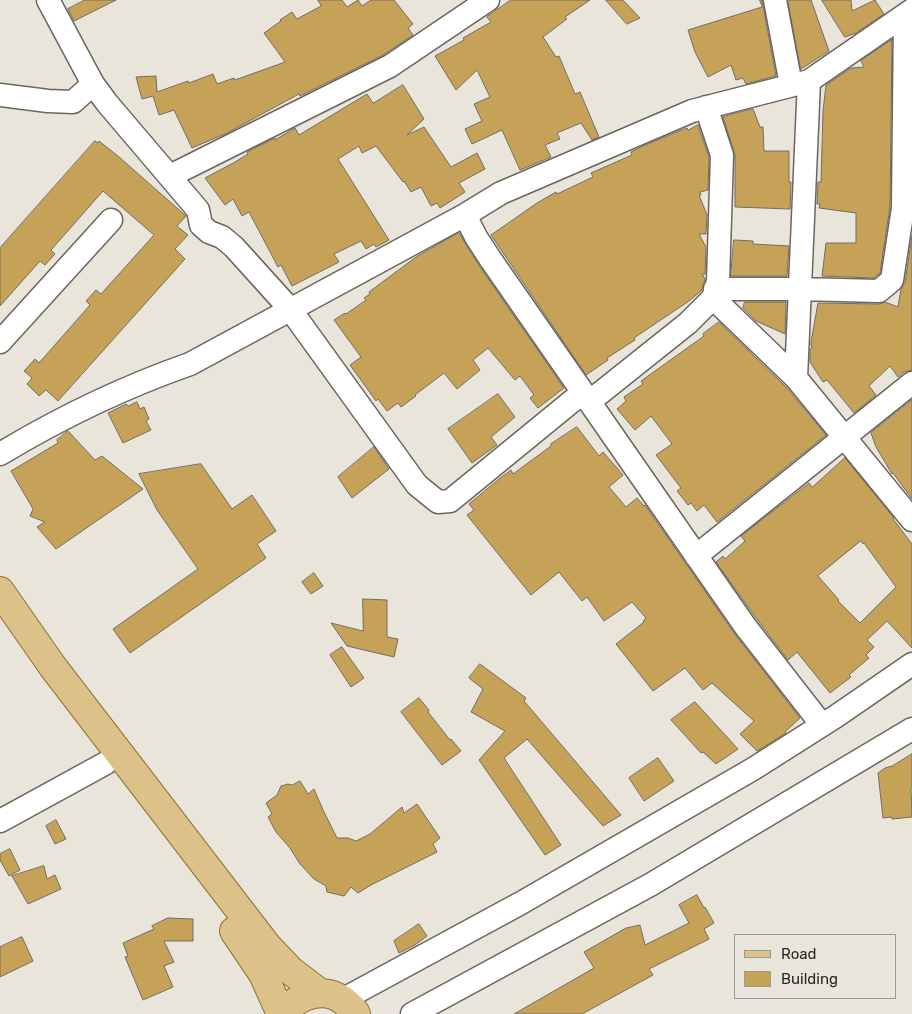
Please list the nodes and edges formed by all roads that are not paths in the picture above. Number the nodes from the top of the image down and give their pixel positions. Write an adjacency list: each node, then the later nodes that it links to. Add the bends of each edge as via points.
1 (48, 0): 6 (street)
2 (488, 0): 9 (street, via 390,66)
3 (775, 0): 5 (street)
4 (909, 12): 5 (street); 12 (street, via 903,208)
5 (800, 83): 8 (street); 13 (street)
6 (93, 84): 7 (street, via 73,102); 9 (street)
7 (0, 95)
8 (706, 107): 10 (street, via 501,193); 14 (street, via 722,155 718,281)
9 (170, 176): 15 (street, via 198,210 201,225 234,247)
10 (465, 215): 15 (street); 19 (street, via 486,252)
11 (111, 220): 16 (street)
12 (905, 240): 13 (street, via 892,280 879,291)
13 (800, 289): 14 (street); 17 (street)
14 (714, 293): 17 (street); 19 (street, via 688,323)
15 (290, 309): 19 (street, via 418,485 438,502 450,501); 21 (street, via 190,364 148,378)
16 (0, 342)
17 (796, 378): 20 (street)
18 (912, 383): 20 (street)
19 (586, 397): 23 (street)
20 (845, 437): 22 (street); 23 (street)
21 (0, 454)
22 (912, 520)
23 (696, 556): 27 (street, via 745,626)
24 (0, 591): 31 (main road, via 54,667 268,947 291,971)
25 (0, 623): 29 (main road)
26 (912, 664): 27 (street)
27 (822, 725): 31 (street, via 753,769 521,903)
28 (912, 729): 33 (street, via 650,885)
29 (106, 762): 30 (street); 32 (main road, via 243,943 263,974)
30 (0, 821)
31 (339, 1002): 32 (main road, via 308,995 298,999)
32 (282, 1014)
33 (412, 1014)

